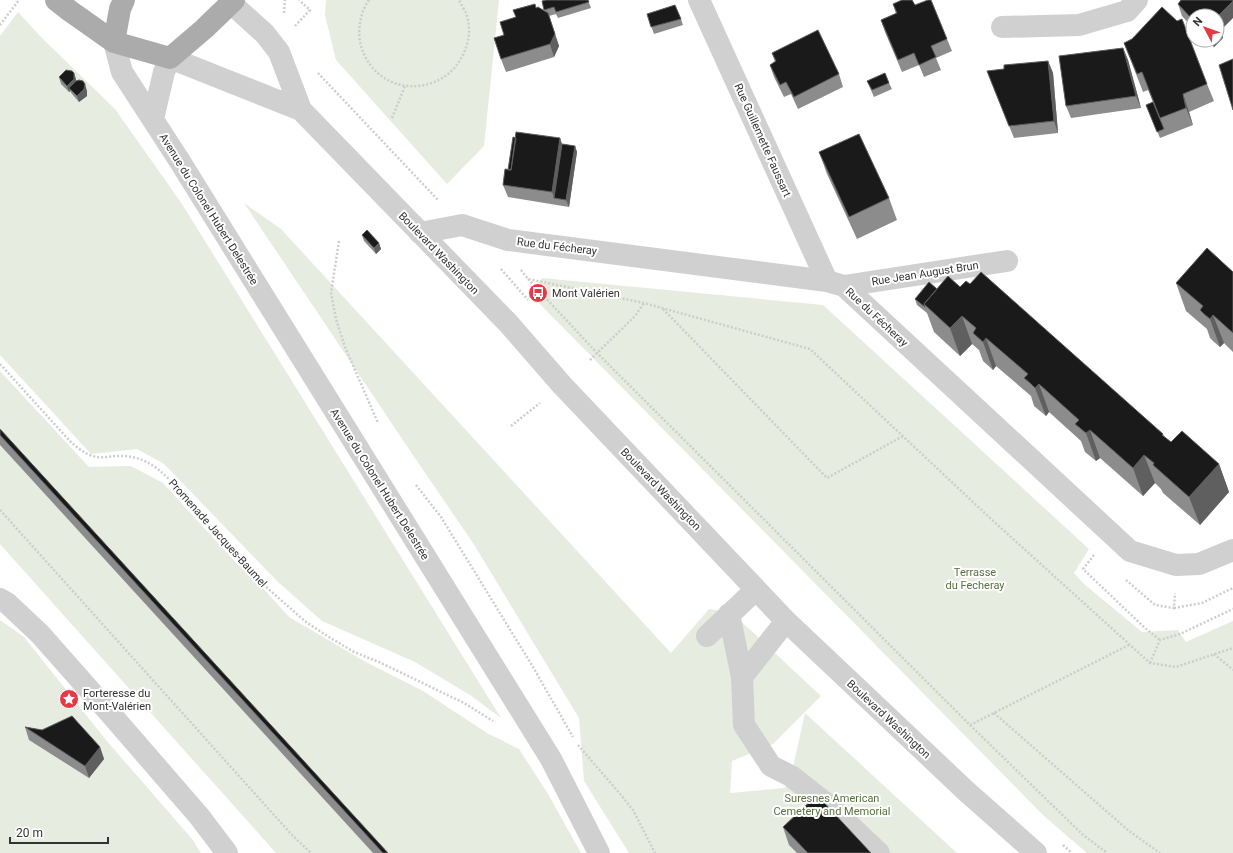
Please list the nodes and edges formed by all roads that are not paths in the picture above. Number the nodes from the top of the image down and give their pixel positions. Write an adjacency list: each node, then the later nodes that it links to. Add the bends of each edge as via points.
1 (56, 0): 7 (main road)
2 (124, 0): 7 (main road)
3 (699, 0): 13 (street, Rue Guillemette Faussart)
4 (1137, 0): 6 (street, via 1127,11 1079,25)
5 (231, 1): 8 (main road, via 204,29); 9 (street, Boulevard Washington, via 265,34 279,52)
6 (1002, 27)
7 (114, 42): 8 (main road); 10 (street, Avenue du Colonel Hubert Delestrée, via 122,72)
8 (170, 58): 9 (street, Boulevard Washington); 10 (street, via 164,72)
9 (300, 110): 11 (street, Boulevard Washington)
10 (153, 119): 22 (street, Avenue du Colonel Hubert Delestrée, via 547,753)
11 (420, 233): 13 (street, Rue du Fécheray, via 462,225 508,240); 15 (street, Boulevard Washington, via 508,323 562,385)
12 (1007, 261): 13 (street, Rue Jean August Brun)
13 (835, 283): 14 (street, Rue du Fécheray, via 1130,551 1176,565 1199,564)
14 (1233, 550)
15 (755, 588): 17 (street); 18 (street, Boulevard Washington)
16 (0, 599): 21 (street, via 40,634 116,719 199,816)
17 (729, 614): 19 (street); 20 (street)
18 (786, 621): 20 (street); 24 (street, Boulevard Washington, via 966,791)
19 (707, 636)
20 (742, 677): 23 (street, via 744,725 771,766 791,776 828,805)
21 (227, 853)
22 (599, 853)
23 (879, 853)
24 (1036, 853)

